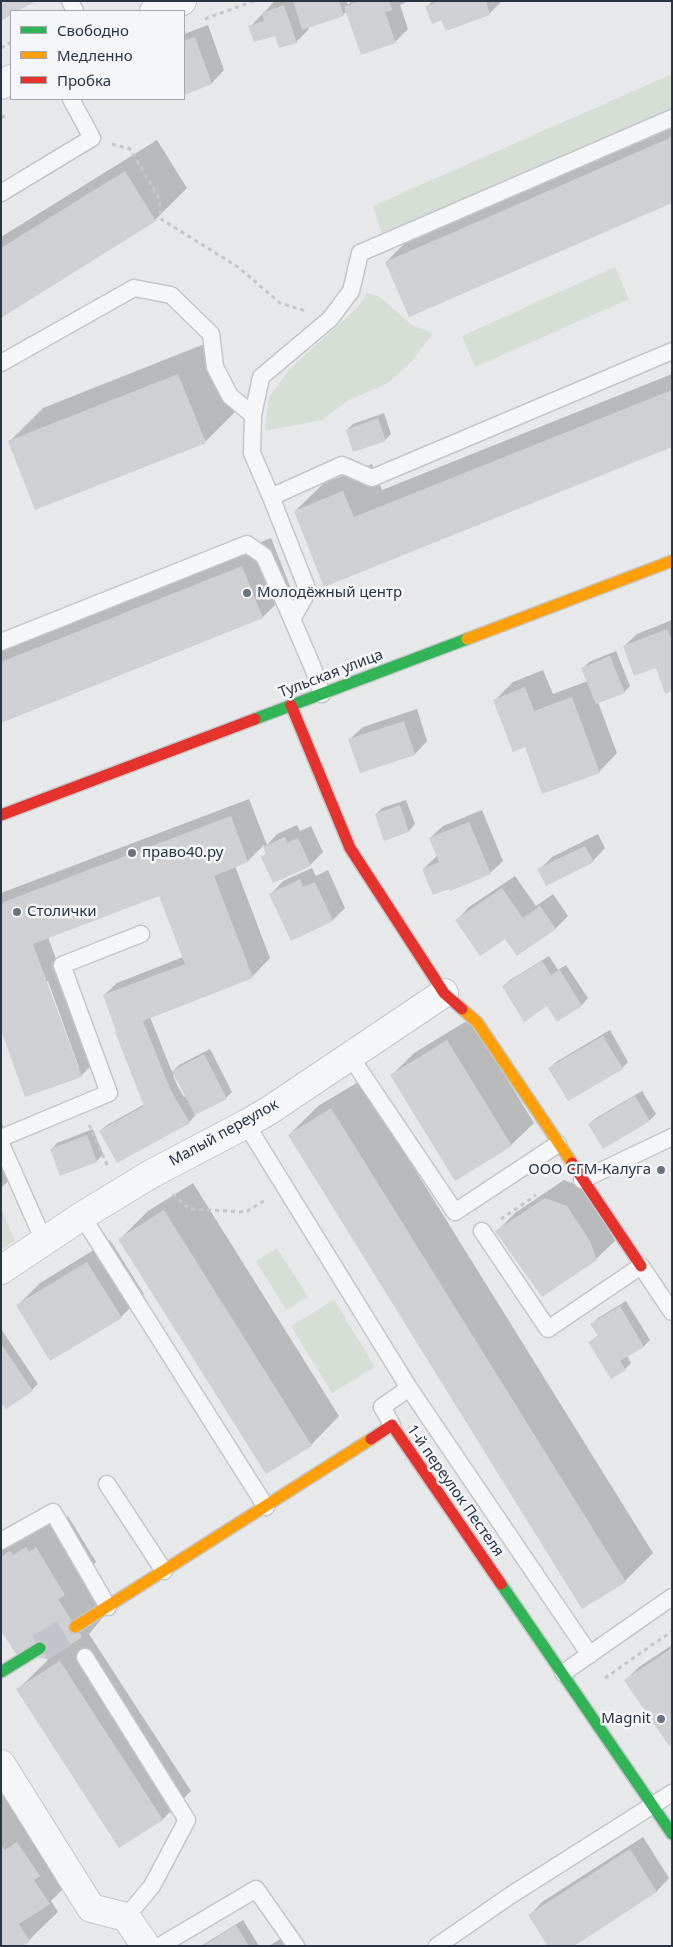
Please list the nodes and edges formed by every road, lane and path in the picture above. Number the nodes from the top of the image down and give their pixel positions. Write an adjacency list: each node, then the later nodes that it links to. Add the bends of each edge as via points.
1 (182, 1): 3 (street)
2 (254, 1): 4 (path)
3 (157, 10)
4 (201, 20)
5 (72, 100): 7 (lane)
6 (672, 118): 9 (lane, via 360,253 351,292)
7 (92, 138): 8 (lane); 9 (path, via 130,149 159,198 161,219 238,267 280,303)
8 (1, 193)
9 (330, 319): 12 (lane, via 261,378)
10 (672, 351): 13 (lane, via 372,478 342,464)
11 (1, 363): 12 (lane, via 134,288 171,295 211,334 215,367 230,396)
12 (253, 415): 13 (lane, via 252,453)
13 (271, 497): 15 (lane, via 308,591)
14 (672, 561): 17 (street, Тульская улица)
15 (292, 618): 16 (lane, via 264,556 247,544); 17 (lane)
16 (1, 642)
17 (322, 694): 18 (street, Тульская улица)
18 (290, 705): 19 (street, Тульская улица); 21 (street, via 350,848)
19 (1, 815)
20 (140, 934): 23 (lane, via 62,965 109,1093)
21 (444, 993): 22 (street, Малый переулок); 28 (street, via 477,1022)
22 (350, 1056): 24 (street, Малый переулок); 28 (lane, via 455,1212)
23 (81, 1104): 26 (lane); 32 (path, via 103,1158)
24 (246, 1124): 29 (lane); 30 (street, Малый переулок)
25 (672, 1137): 31 (lane)
26 (1, 1138)
27 (1, 1144): 36 (lane)
28 (558, 1144): 31 (street)
29 (272, 1166): 30 (path, via 268,1198 246,1212 189,1209); 40 (lane)
30 (151, 1174): 32 (street, Малый переулок)
31 (582, 1180): 37 (street)
32 (122, 1191): 34 (street, Малый переулок)
33 (536, 1195): 35 (path)
34 (82, 1216): 36 (street, Малый переулок); 43 (lane)
35 (482, 1231): 37 (lane, via 548,1329)
36 (44, 1241): 38 (street, Малый переулок)
37 (641, 1266): 39 (lane)
38 (1, 1270)
39 (672, 1312)
40 (409, 1388): 41 (lane, via 382,1407); 51 (lane)
41 (392, 1425): 43 (street, 1-й переулок Пестеля); 54 (street, 1-й переулок Пестеля)
42 (107, 1484): 45 (lane)
43 (266, 1507): 45 (street, 1-й переулок Пестеля)
44 (1, 1540): 47 (lane, via 53,1512)
45 (164, 1571): 47 (street, 1-й переулок Пестеля)
46 (672, 1597): 51 (lane)
47 (108, 1607): 48 (street, 1-й переулок Пестеля)
48 (75, 1627)
49 (672, 1631): 55 (path)
50 (40, 1648): 53 (street)
51 (590, 1654): 54 (lane)
52 (85, 1657): 60 (lane, via 187,1820 152,1886)
53 (1, 1672)
54 (563, 1673): 58 (street, 1-й переулок Пестеля)
55 (605, 1678)
56 (1, 1764): 60 (street, via 91,1908)
57 (672, 1793): 58 (lane)
58 (653, 1806): 59 (street, 1-й переулок Пестеля); 64 (lane, via 511,1895)
59 (672, 1834)
60 (126, 1917): 61 (street)
61 (146, 1946)
62 (160, 1946): 63 (lane, via 256,1889)
63 (296, 1946)
64 (437, 1946)

